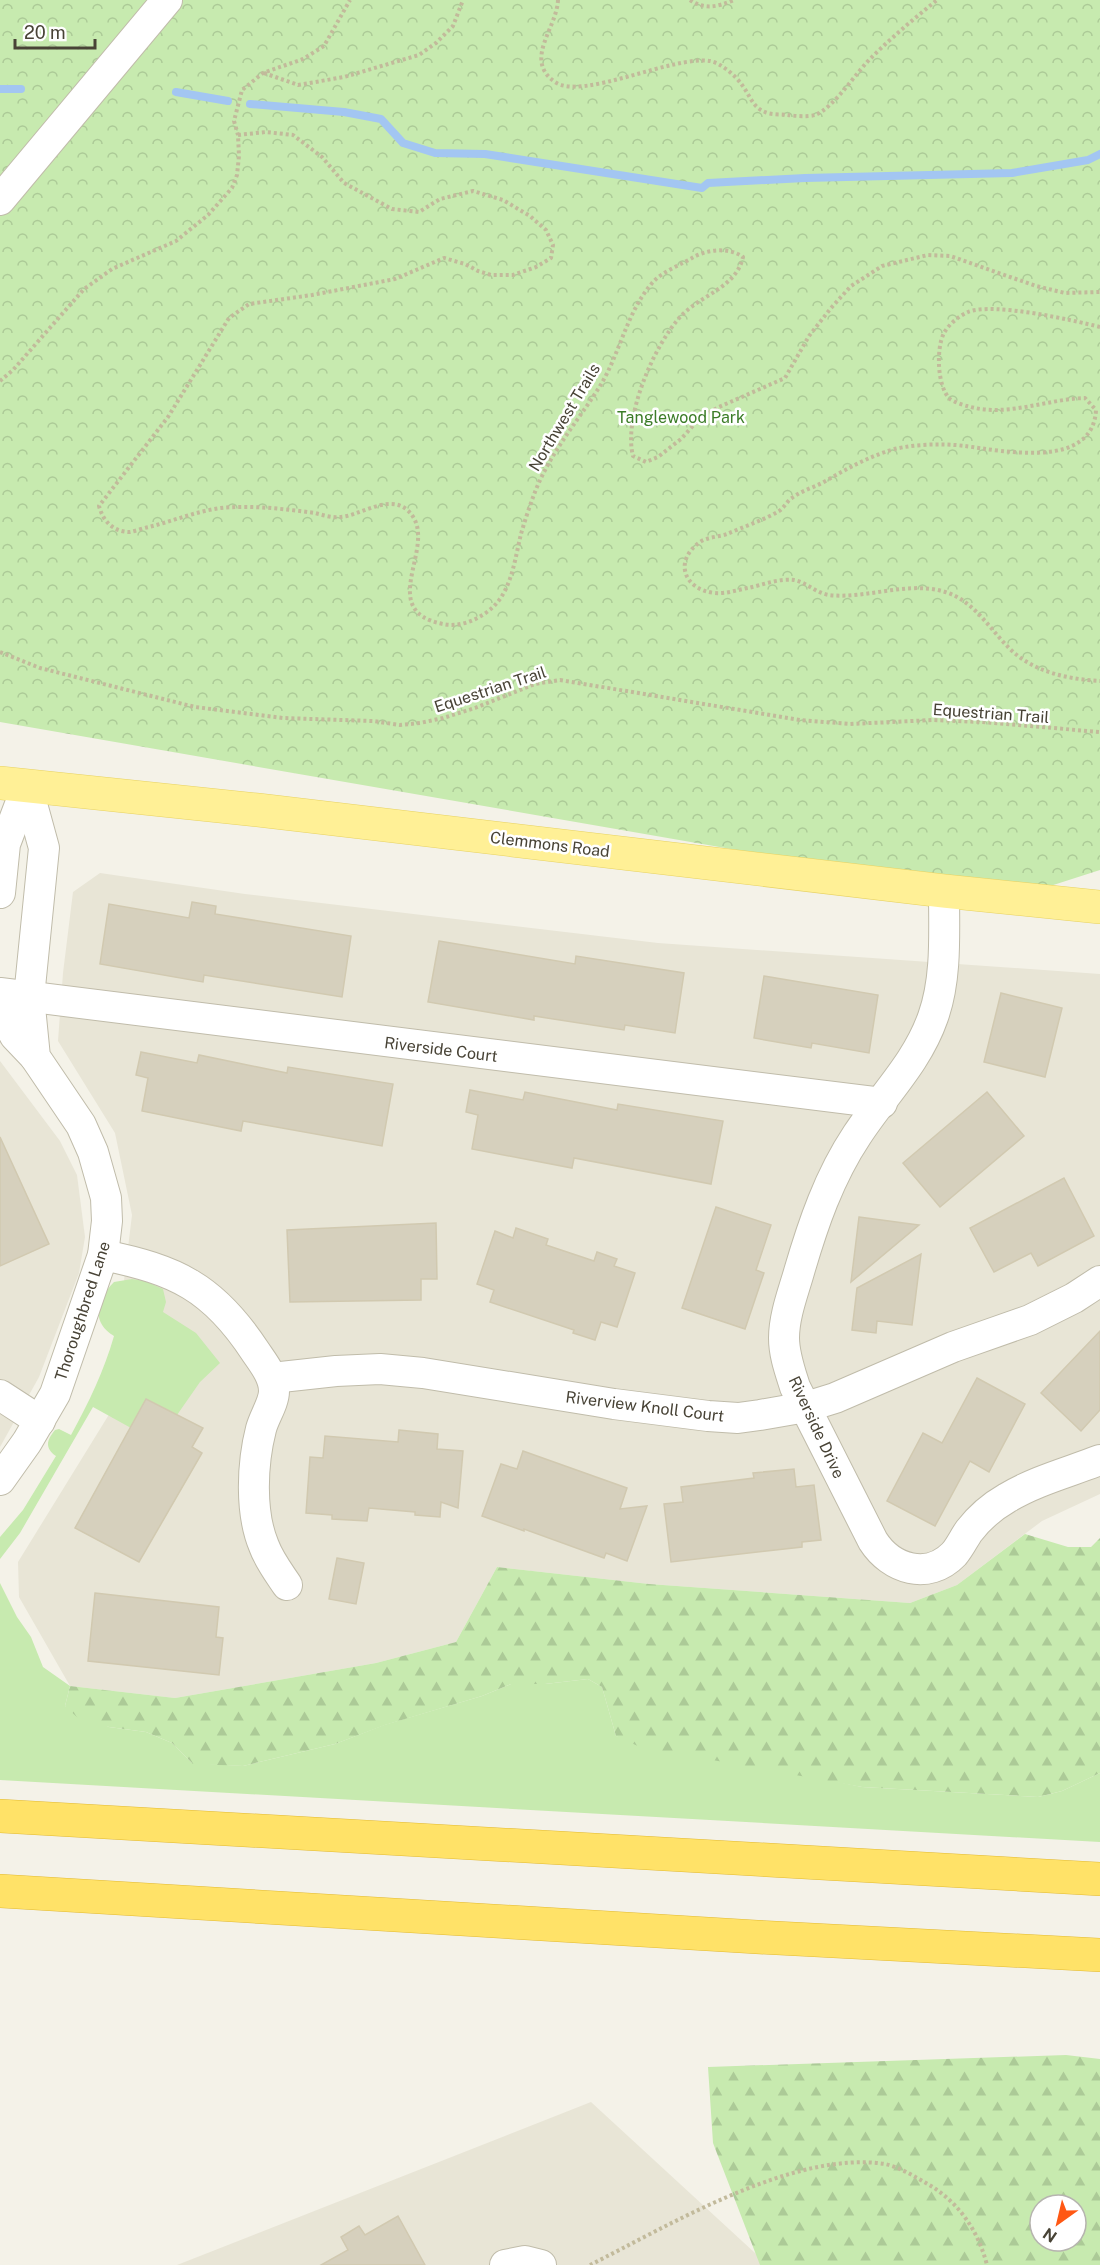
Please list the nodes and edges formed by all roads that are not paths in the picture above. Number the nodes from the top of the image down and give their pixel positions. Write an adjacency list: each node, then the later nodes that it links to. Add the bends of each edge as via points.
1 (167, 0): 2 (street)
2 (0, 200)
3 (14, 784): 4 (main road, Clemmons Road); 5 (street); 7 (street, Thoroughbred Lane, via 44,848)
4 (944, 891): 6 (main road, Clemmons Road); 10 (street, Riverside Drive, via 941,975 934,1017 919,1049)
5 (0, 893)
6 (1100, 907)
7 (14, 995): 9 (street, Thoroughbred Lane); 10 (street, Riverside Court)
8 (0, 1008): 9 (street, via 15,1036)
9 (35, 1057): 11 (street, Thoroughbred Lane, via 81,1125 93,1152 106,1198)
10 (882, 1104): 15 (street, Riverside Drive, via 858,1133 826,1190 793,1291 784,1338 788,1366)
11 (104, 1255): 13 (street, via 164,1270 207,1294 233,1320); 16 (street, Thoroughbred Lane, via 58,1388)
12 (1100, 1281): 15 (street, Riverview Knoll Court, via 1030,1320)
13 (272, 1378): 15 (street, Riverview Knoll Court, via 380,1369 708,1416 738,1418); 19 (street, via 273,1396 259,1441 255,1510 264,1547)
14 (0, 1395): 16 (street)
15 (806, 1407): 17 (street, Riverside Drive, via 880,1552 914,1570 940,1564 954,1554 981,1517 1007,1498)
16 (40, 1421): 18 (street, Thoroughbred Lane)
17 (1100, 1460)
18 (0, 1480)
19 (287, 1586)
20 (0, 1816): 21 (highway)
21 (1100, 1879)
22 (0, 1892): 23 (highway)
23 (1100, 1955)
24 (505, 2265): 25 (street, via 525,2261)
25 (541, 2265)

